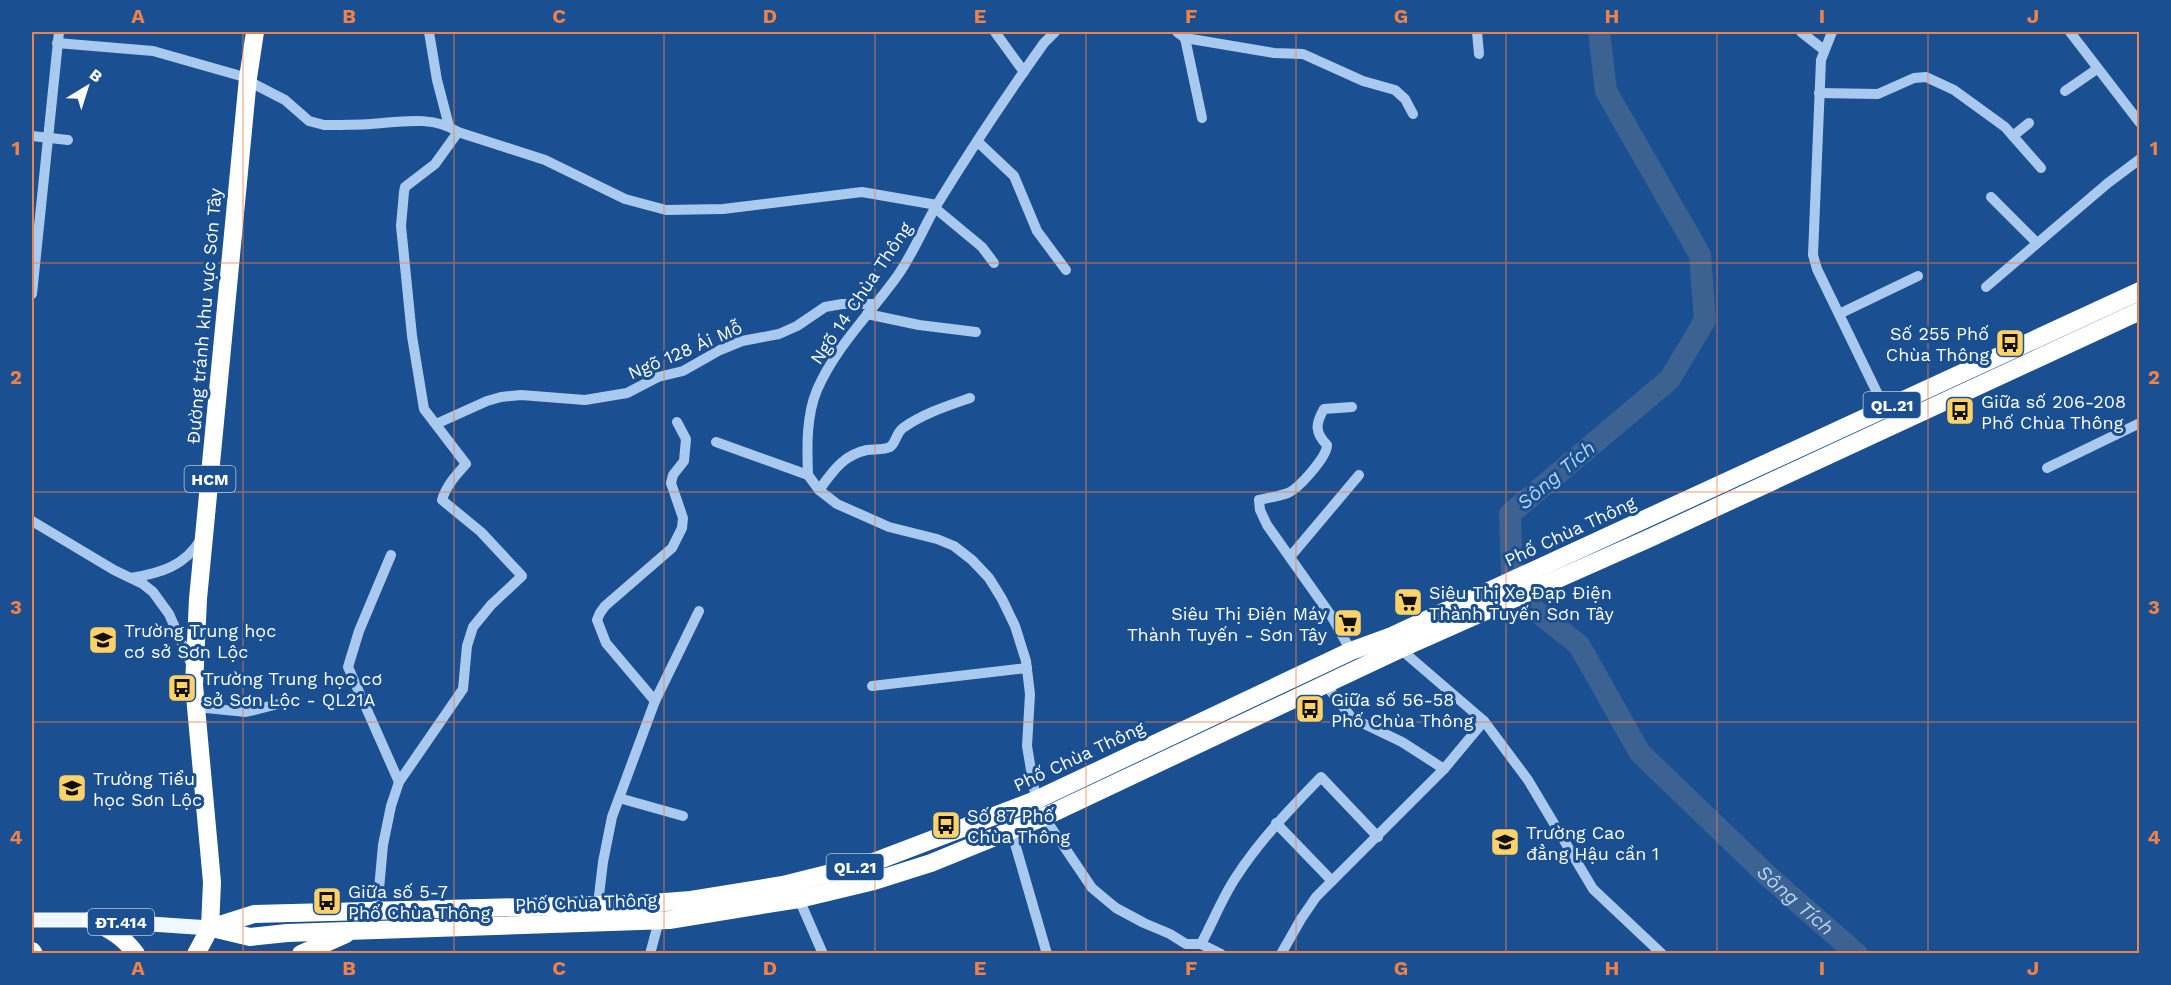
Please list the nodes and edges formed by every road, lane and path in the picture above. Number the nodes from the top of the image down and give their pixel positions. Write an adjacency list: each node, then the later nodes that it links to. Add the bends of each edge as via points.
1 (255, 32): 15 (highway, Đường tránh khu vực Sơn Tây / HCM)
2 (429, 32): 22 (street, via 438,80)
3 (995, 32): 14 (street)
4 (1055, 32): 14 (street, Ngõ 14 Chùa Thông)
5 (1477, 32): 12 (street)
6 (1801, 32): 11 (street)
7 (1832, 32): 11 (street)
8 (2070, 32): 13 (street)
9 (1181, 35): 18 (street, via 1274,53 1303,54 1363,81 1395,90); 19 (street)
10 (58, 37): 15 (street, via 153,51); 25 (street)
11 (1824, 50): 17 (street)
12 (1479, 54)
13 (2097, 69): 16 (street); 21 (street)
14 (1024, 72): 27 (street, Ngõ 14 Chùa Thông)
15 (248, 78): 22 (street, via 285,100 314,124 397,121 435,123); 56 (highway, Đường tránh khu vực Sơn Tây / HCM)
16 (2065, 91)
17 (1819, 93): 24 (street, via 1878,94 1914,78 1926,77 1954,90); 42 (street, via 1813,255)
18 (1413, 114)
19 (1202, 118)
20 (2029, 123): 24 (street)
21 (2139, 123)
22 (454, 129): 31 (street, via 545,160 625,199 666,210 723,209 862,192); 49 (street, via 435,164 405,187 401,226 424,409)
23 (32, 136): 25 (street)
24 (2013, 136): 29 (street)
25 (48, 138): 26 (street); 38 (street)
26 (68, 140)
27 (978, 142): 31 (street, Ngõ 14 Chùa Thông); 34 (street, via 1014,176 1037,231)
28 (2139, 159): 32 (street)
29 (2041, 168)
30 (1991, 197): 32 (street)
31 (936, 207): 33 (street, via 982,247); 39 (street, Ngõ 14 Chùa Thông, via 920,241)
32 (2037, 243): 36 (street)
33 (994, 263)
34 (1066, 270)
35 (1918, 276): 42 (street)
36 (1986, 287)
37 (2139, 291): 46 (highway, Phố Chùa Thông / QL.21)
38 (32, 294)
39 (874, 304): 41 (street, Ngõ 14 Chùa Thông); 49 (street, Ngõ 128 Ái Mỗ, via 825,307 779,334 720,350 683,371 658,377 627,393 585,400 501,397)
40 (2139, 311): 61 (highway, Phố Chùa Thông / QL.21, via 1650,538)
41 (867, 314): 43 (street); 52 (street, Ngõ 14 Chùa Thông, via 844,342 816,392 810,416)
42 (1839, 315): 46 (street)
43 (976, 332)
44 (970, 398): 54 (street, via 904,428 889,447 844,459)
45 (1352, 407): 58 (street, via 1324,410 1317,422 1318,436 1327,445 1327,451 1299,486 1259,500 1267,525)
46 (1885, 409): 61 (highway, Phố Chùa Thông / QL.21, via 1644,520)
47 (677, 422): 68 (street, via 686,439 684,461 671,483 683,518 682,528 672,548 605,606 597,620 606,643)
48 (2139, 423): 51 (street)
49 (436, 424): 73 (street, via 466,464 442,500 481,532 522,576 473,627 463,689)
50 (716, 442): 52 (street)
51 (2047, 468)
52 (808, 475): 54 (street)
53 (1359, 475): 58 (street)
54 (819, 490): 64 (street, via 858,514 889,527 937,539 972,560 1002,599 1015,626)
55 (32, 522): 59 (street)
56 (204, 535): 59 (street, via 191,554 175,566); 65 (highway, Đường tránh khu vực Sơn Tây / HCM)
57 (391, 555): 73 (street, via 348,667)
58 (1290, 557): 63 (street)
59 (131, 578): 65 (street, via 162,602)
60 (699, 611): 68 (street)
61 (1455, 616): 62 (highway, Phố Chùa Thông / QL.21)
62 (1396, 643): 63 (highway, Phố Chùa Thông / QL.21); 66 (highway, Phố Chùa Thông / QL.21); 71 (street)
63 (1351, 651): 75 (highway, Phố Chùa Thông / QL.21)
64 (1027, 668): 67 (street); 75 (street, via 1027,746)
65 (195, 671): 70 (highway, Đường tránh khu vực Sơn Tây / HCM)
66 (1325, 684): 72 (street, via 1352,718 1402,742); 77 (highway, Phố Chùa Thông / QL.21)
67 (872, 686)
68 (655, 701): 74 (street)
69 (278, 704): 70 (street, via 246,712)
70 (196, 707): 90 (highway, Đường tránh khu vực Sơn Tây / HCM, via 212,882)
71 (1484, 721): 72 (street); 102 (street, via 1528,780 1593,890)
72 (1444, 769): 80 (street)
73 (399, 782): 86 (street, via 383,845)
74 (619, 798): 76 (street); 85 (street, via 603,862)
75 (1036, 800): 77 (street); 81 (highway, Phố Chùa Thông / QL.21)
76 (683, 816)
77 (1044, 817): 79 (highway, Phố Chùa Thông / QL.21); 93 (street, via 1092,888 1116,908 1186,944)
78 (1276, 823): 80 (street, via 1321,777); 82 (street); 93 (street, via 1234,880)
79 (1011, 830): 81 (highway, Phố Chùa Thông / QL.21, via 931,863); 99 (street)
80 (1378, 837): 82 (street)
81 (872, 872): 83 (highway, Phố Chùa Thông / QL.21); 84 (highway, Phố Chùa Thông / QL.21)
82 (1332, 881): 101 (street, via 1301,919)
83 (799, 899): 89 (highway, Phố Chùa Thông / QL.21); 98 (street)
84 (665, 902): 85 (highway, Phố Chùa Thông / QL.21); 89 (street)
85 (598, 904): 86 (highway, Phố Chùa Thông / QL.21)
86 (385, 911): 90 (highway, Phố Chùa Thông / QL.21, via 254,914); 91 (highway)
87 (32, 920): 88 (main road, ĐT.414)
88 (91, 920): 90 (main road, ĐT.414); 94 (highway, via 128,942)
89 (658, 921): 91 (highway, Phố Chùa Thông / QL.21); 97 (street)
90 (210, 928): 92 (highway, Phố Chùa Thông / QL.21, via 250,937); 95 (highway)
91 (394, 929): 92 (highway, Phố Chùa Thông / QL.21)
92 (359, 930): 96 (highway)
93 (1201, 944): 100 (street)
94 (136, 954)
95 (196, 954)
96 (301, 954)
97 (650, 954)
98 (823, 954)
99 (1047, 954)
100 (1221, 954)
101 (1281, 954)
102 (1662, 954)

